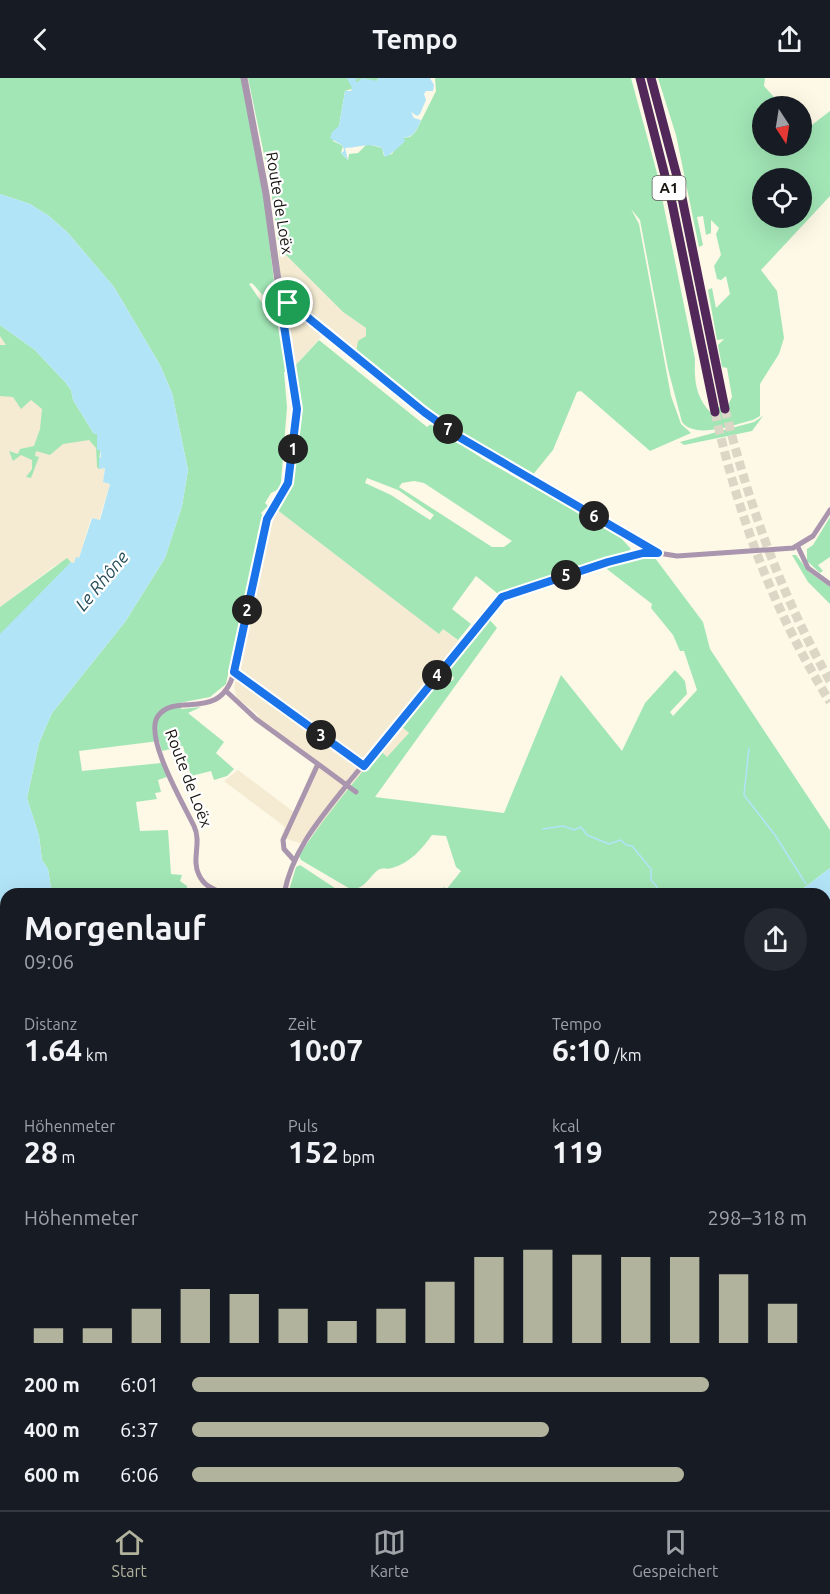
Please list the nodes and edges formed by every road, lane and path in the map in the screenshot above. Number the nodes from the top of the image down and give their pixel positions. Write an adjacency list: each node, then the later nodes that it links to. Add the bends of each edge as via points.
1 (244, 78): 4 (street, Route de Loëx, via 266,194)
2 (640, 78): 3 (highway, A1, via 720,410 680,188)
3 (651, 78)
4 (279, 294): 6 (street, via 459,437); 11 (street, Route de Loëx, via 297,409 296,427 288,483 266,525)
5 (830, 510): 7 (street, via 813,536)
6 (634, 539): 8 (street); 9 (street, via 636,551)
7 (798, 547): 8 (street, via 677,556); 10 (street, via 808,568)
8 (658, 553): 9 (street)
9 (630, 556): 14 (street, via 502,597)
10 (830, 584)
11 (234, 672): 12 (street, Route de Loëx); 14 (street)
12 (227, 692): 13 (street, via 256,719); 17 (street, Route de Loëx, via 203,703 164,711 158,715 154,729 171,780 197,834 199,875)
13 (318, 764): 15 (street); 16 (street, via 283,840 284,849)
14 (364, 766): 16 (street, via 314,827)
15 (356, 792)
16 (294, 859): 18 (street)
17 (213, 888)
18 (286, 888)

